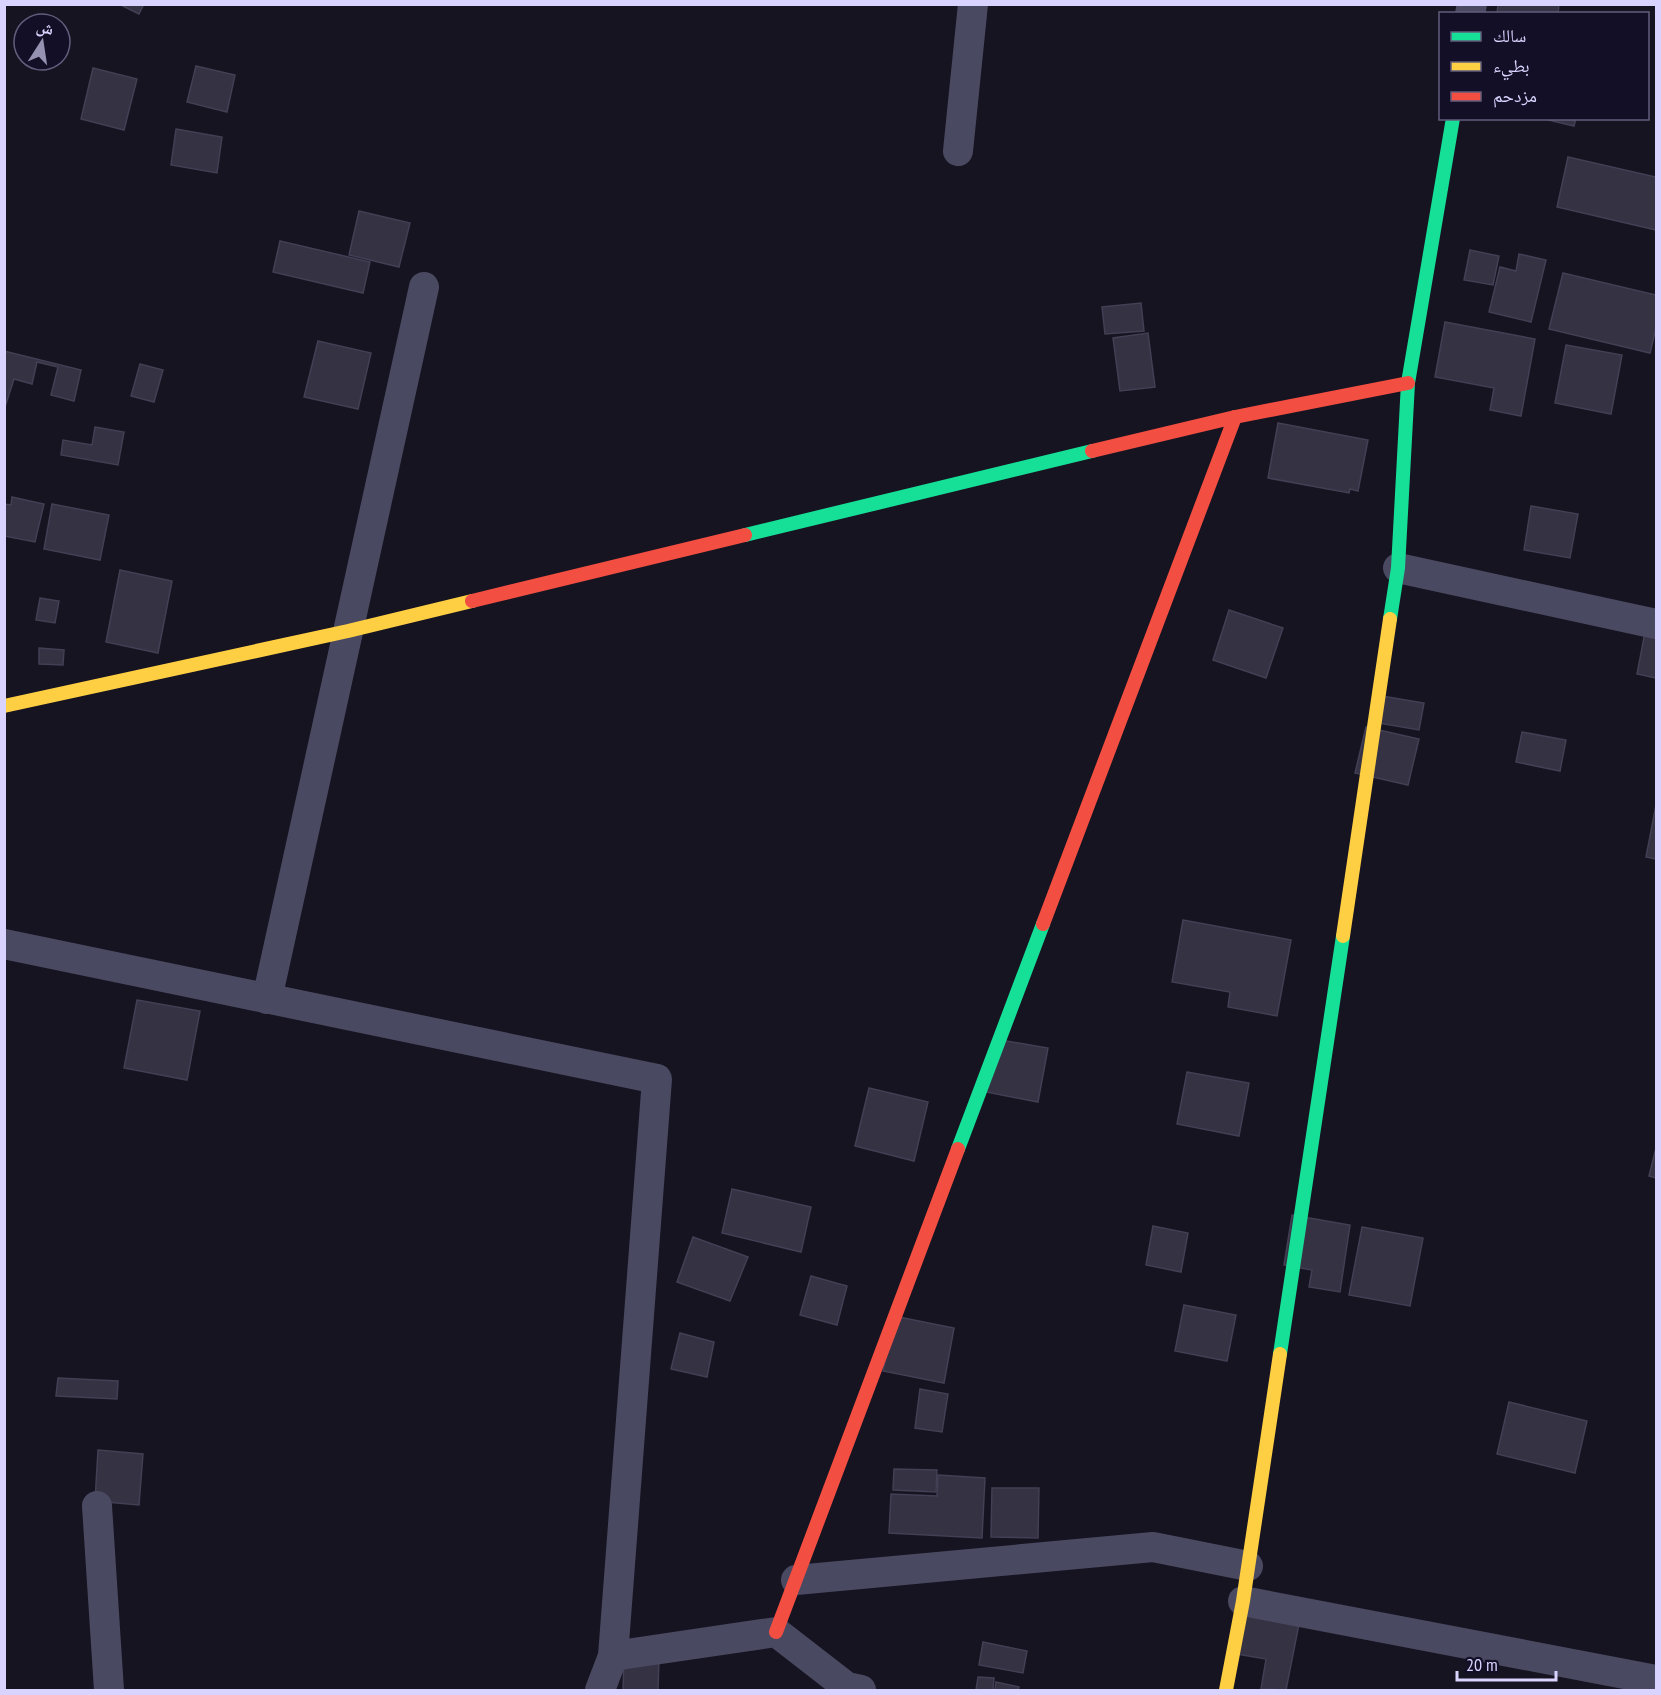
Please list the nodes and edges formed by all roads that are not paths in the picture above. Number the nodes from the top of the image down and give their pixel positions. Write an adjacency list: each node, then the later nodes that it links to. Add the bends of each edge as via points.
1 (973, 4): 3 (street)
2 (1453, 120): 5 (street)
3 (958, 152)
4 (424, 287): 9 (street)
5 (1408, 384): 6 (street); 7 (street)
6 (1235, 417): 9 (street); 15 (street)
7 (1398, 568): 8 (street); 14 (street)
8 (1656, 624)
9 (348, 631): 10 (street); 12 (street)
10 (4, 706)
11 (4, 944): 12 (street)
12 (267, 999): 18 (street, via 657,1079)
13 (97, 1506): 20 (street)
14 (1248, 1566): 15 (street, via 1153,1547); 16 (street)
15 (796, 1580): 17 (street)
16 (1243, 1601): 19 (street); 23 (street)
17 (776, 1632): 18 (street); 22 (street, via 847,1687)
18 (613, 1656): 21 (street)
19 (1656, 1680): 24 (street)
20 (109, 1690)
21 (600, 1690)
22 (861, 1690)
23 (1226, 1690)
24 (1655, 1690)

